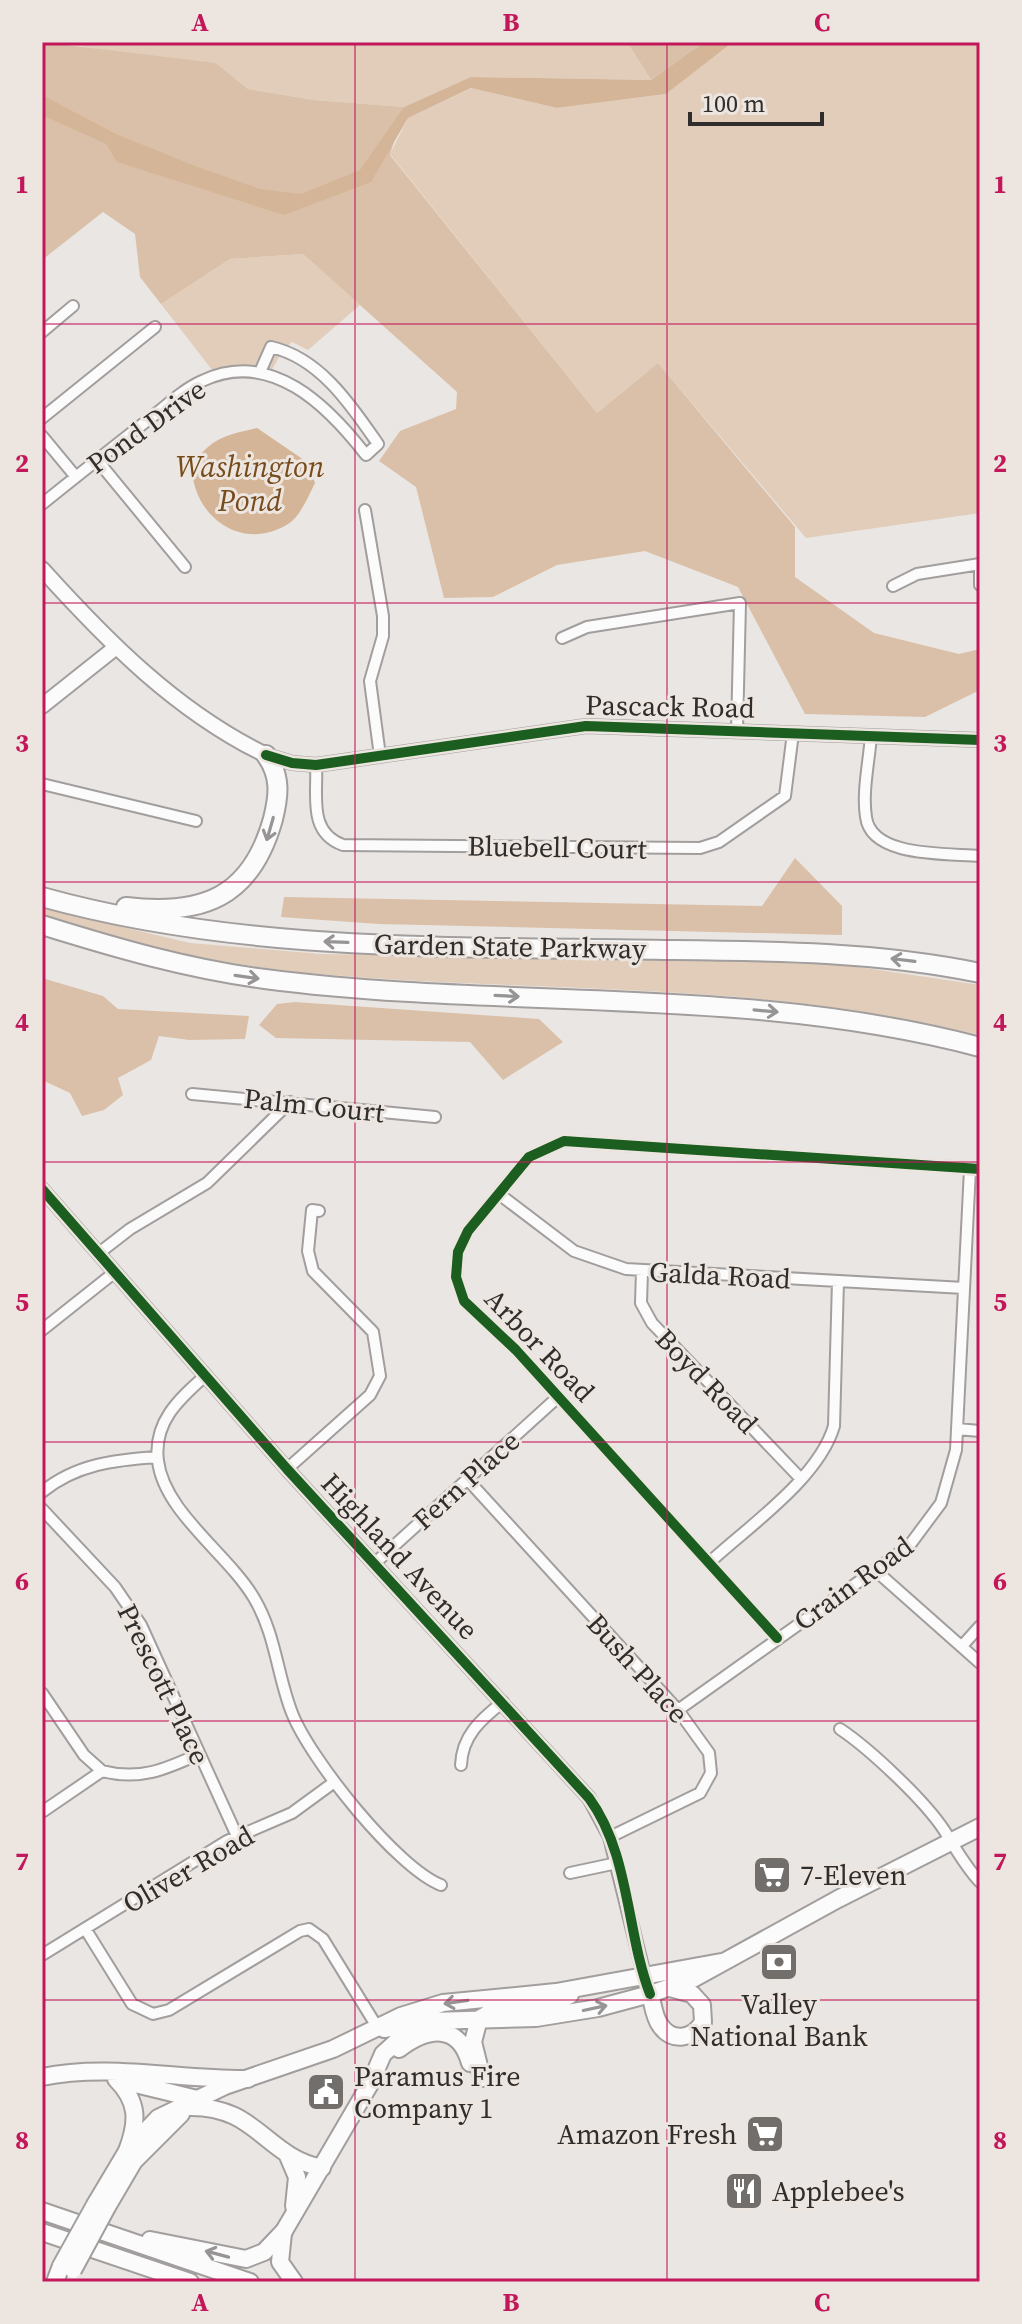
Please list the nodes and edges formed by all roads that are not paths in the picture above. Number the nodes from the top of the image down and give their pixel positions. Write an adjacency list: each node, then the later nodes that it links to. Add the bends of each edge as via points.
1 (73, 306): 3 (street)
2 (155, 327): 5 (street)
3 (42, 332)
4 (260, 372): 4 (street, Pond Drive, via 271,347 283,350 325,376 378,444 366,455 320,403); 7 (street, Pond Drive, via 229,372 203,380)
5 (42, 418)
6 (42, 436): 8 (street)
7 (97, 460): 8 (street, Pond Drive); 12 (street)
8 (76, 477): 9 (street, Pond Drive)
9 (42, 504)
10 (365, 510): 24 (street, via 383,616 370,681)
11 (980, 566): 14 (street); 15 (street, via 917,574)
12 (185, 567)
13 (42, 569): 17 (main road, Pascack Road)
14 (980, 585)
15 (893, 586)
16 (562, 638): 19 (street, via 587,627 740,603)
17 (115, 648): 18 (main road); 23 (main road, Pascack Road, via 223,730)
18 (42, 706)
19 (737, 731): 20 (street, Pascack Road); 24 (street, Pascack Road, via 586,726)
20 (793, 733): 21 (street, Pascack Road); 25 (street, Bluebell Court, via 785,796 719,842 700,848 343,845 328,837 320,824 314,804)
21 (871, 736): 22 (street, Pascack Road); 28 (street, via 865,814 876,838 891,847)
22 (980, 740)
23 (266, 755): 25 (street, Pascack Road); 29 (highway, one-way to 29, via 279,790 266,841 248,873 222,896 186,908 157,910)
24 (380, 756): 25 (street, Pascack Road)
25 (316, 765)
26 (42, 784): 27 (street)
27 (196, 821)
28 (980, 856)
29 (42, 894): 33 (highway, Garden State Parkway, one-way to 29, via 897,959 800,952 268,938 138,920)
30 (42, 925): 32 (highway, Garden State Parkway)
31 (42, 932): 32 (highway, Garden State Parkway, via 131,959)
32 (171, 963): 34 (highway, Garden State Parkway, one-way to 34, via 330,986 815,1016)
33 (980, 973)
34 (980, 1047)
35 (192, 1094): 36 (street, Palm Court)
36 (290, 1102): 37 (street, Palm Court); 42 (street, via 207,1183)
37 (435, 1117)
38 (975, 1169): 40 (street, Arbor Road, via 576,1140 539,1150); 46 (street, Crain Road)
39 (42, 1189): 42 (street, Highland Avenue)
40 (499, 1194): 43 (street, Galda Road, via 574,1251 610,1266); 49 (street, Arbor Road, via 462,1240 456,1265 459,1289 472,1311)
41 (319, 1211): 53 (street, via 312,1210 309,1261 319,1280 373,1332 380,1376 370,1395)
42 (99, 1253): 44 (street, Highland Avenue)
43 (642, 1271): 45 (street, Galda Road); 55 (street, Boyd Road, via 641,1303 652,1323)
44 (115, 1272): 47 (street); 48 (street, Highland Avenue)
45 (838, 1281): 46 (street, Galda Road); 55 (street, via 834,1426 825,1450)
46 (964, 1288): 50 (street, Crain Road)
47 (42, 1330)
48 (206, 1375): 52 (street, via 167,1413); 53 (street, Highland Avenue)
49 (558, 1397): 54 (street, Fern Place); 58 (street, Arbor Road)
50 (957, 1429): 51 (street); 60 (street, Crain Road, via 948,1484 931,1521 909,1546)
51 (980, 1431)
52 (157, 1457): 56 (street, via 86,1467); 72 (street, via 174,1500 241,1579 264,1616 292,1714)
53 (287, 1469): 59 (street, Highland Avenue)
54 (467, 1479): 59 (street, Fern Place); 67 (street, Bush Place)
55 (801, 1479): 58 (street)
56 (42, 1492)
57 (42, 1509): 69 (street, Prescott Place, via 130,1607)
58 (710, 1562): 62 (street, Arbor Road)
59 (375, 1563): 66 (street, Highland Avenue)
60 (875, 1570): 62 (street, Crain Road); 63 (street)
61 (980, 1626): 63 (street)
62 (777, 1638): 67 (street, Crain Road)
63 (962, 1646): 64 (street)
64 (980, 1663)
65 (42, 1693): 71 (street, via 84,1755)
66 (503, 1702): 70 (street, via 469,1735); 76 (street, Highland Avenue, via 589,1798)
67 (678, 1710): 76 (street, Bush Place, via 709,1753 709,1783 684,1803)
68 (840, 1729): 77 (street, via 861,1743)
69 (199, 1754): 71 (street, via 147,1775); 75 (street, Prescott Place)
70 (461, 1765)
71 (102, 1771): 73 (street)
72 (333, 1783): 75 (street, Oliver Road, via 292,1813); 81 (street, via 414,1869)
73 (42, 1812)
74 (980, 1827): 77 (main road)
75 (237, 1836): 82 (street, Oliver Road)
76 (610, 1837): 78 (street, Highland Avenue)
77 (951, 1842): 80 (street); 84 (main road)
78 (617, 1863): 79 (street); 85 (street, Highland Avenue)
79 (570, 1873)
80 (980, 1882)
81 (441, 1885)
82 (86, 1930): 83 (street, Oliver Road); 91 (street, via 132,2004 153,2014 169,2010 309,1929 323,1939)
83 (42, 1955)
84 (721, 1962): 85 (main road); 87 (main road)
85 (644, 1977): 86 (main road); 88 (street, Highland Avenue)
86 (583, 1988): 89 (main road, via 550,2005 495,2010); 91 (main road, one-way to 91, via 443,2003 401,2016)
87 (668, 1988): 88 (main road); 88 (main road, via 692,1994 702,2005 703,2022 690,2035 676,2037 662,2028)
88 (650, 1994): 89 (main road, one-way to 88, via 554,2016)
89 (477, 2021): 90 (main road); 96 (main road, via 473,2042 478,2079 465,2046 456,2036 443,2033 404,2045)
90 (415, 2024): 91 (main road); 96 (main road, via 383,2054)
91 (379, 2030): 95 (main road)
92 (91, 2072): 93 (main road); 94 (main road); 95 (main road)
93 (42, 2077)
94 (116, 2079): 97 (main road); 98 (main road, via 136,2112)
95 (248, 2079): 97 (main road)
96 (370, 2084): 100 (main road)
97 (192, 2103): 98 (main road, via 158,2118); 99 (main road, via 230,2111); 101 (main road, via 145,2148)
98 (127, 2151): 101 (main road)
99 (285, 2152): 100 (main road); 103 (main road, via 297,2177)
100 (322, 2168): 103 (main road)
101 (102, 2205): 107 (main road, bridge)
102 (42, 2211): 105 (main road)
103 (287, 2226): 105 (main road, one-way to 105, via 260,2254 240,2259); 111 (main road, via 280,2262)
104 (43, 2233): 106 (main road)
105 (117, 2237): 110 (main road)
106 (150, 2269): 108 (main road); 109 (main road)
107 (63, 2276)
108 (166, 2282)
109 (190, 2282)
110 (250, 2282)
111 (294, 2282)

